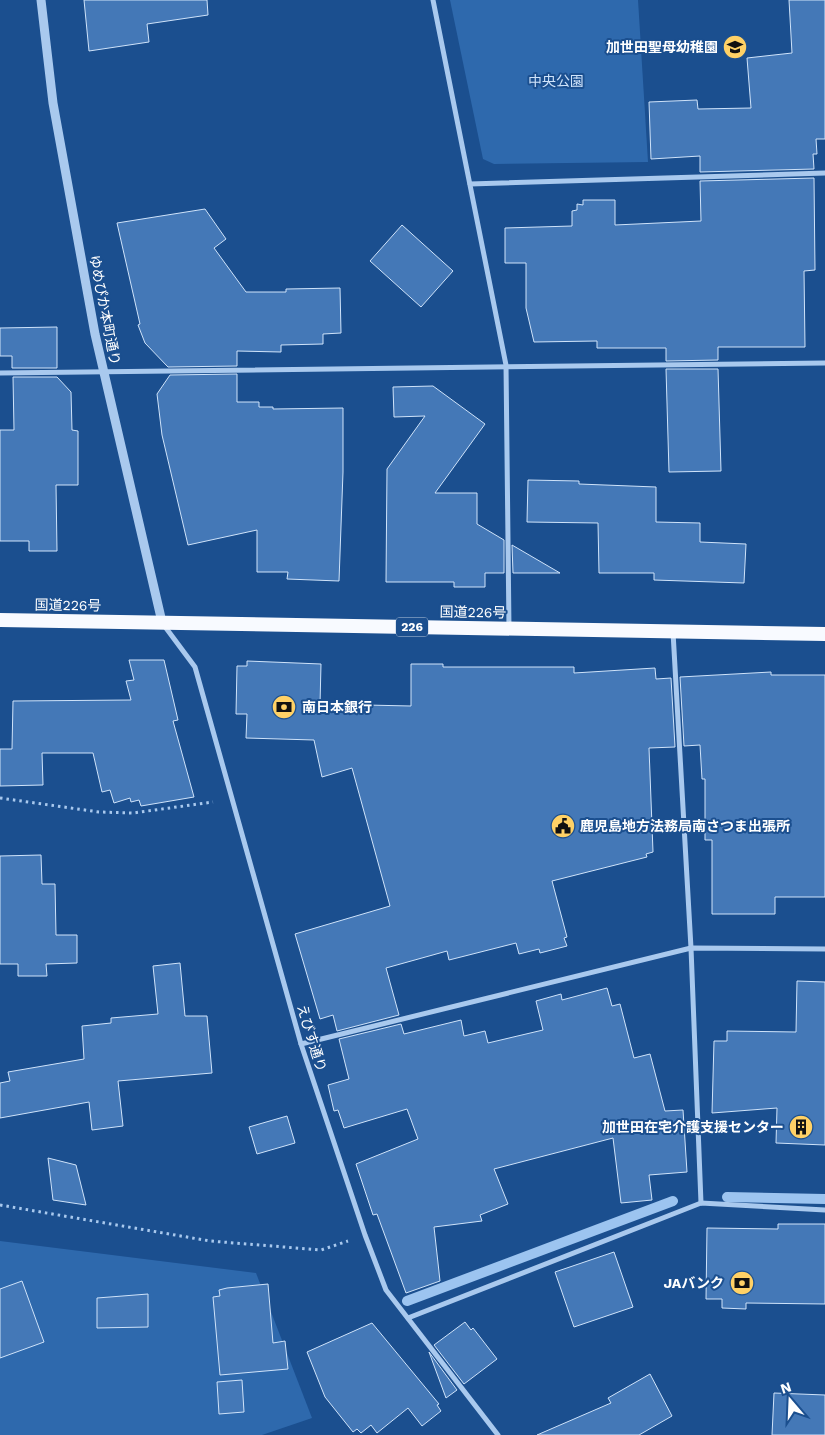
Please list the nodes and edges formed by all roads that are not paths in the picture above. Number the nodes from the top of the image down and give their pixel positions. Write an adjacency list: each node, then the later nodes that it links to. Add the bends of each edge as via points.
1 (41, 0): 7 (street, ゆめぴか本町通り, via 53,103)
2 (433, 0): 4 (street)
3 (825, 174): 4 (street)
4 (470, 184): 6 (street)
5 (825, 363): 6 (street)
6 (506, 365): 7 (street); 11 (street)
7 (103, 371): 8 (street); 10 (street, ゆめぴか本町通り)
8 (0, 373)
9 (0, 620): 10 (highway, 国道226号 / 226)
10 (162, 622): 11 (highway, 国道226号 / 226); 16 (street, えびす通り, via 195,667)
11 (509, 629): 12 (highway, 国道226号 / 226)
12 (673, 632): 13 (highway, 国道226号 / 226); 14 (street)
13 (825, 634)
14 (691, 948): 15 (street); 16 (street); 17 (street)
15 (825, 949)
16 (301, 1044): 19 (street, えびす通り, via 386,1290)
17 (701, 1203): 18 (street); 19 (street)
18 (825, 1210)
19 (408, 1318): 20 (street, えびす通り)
20 (498, 1435)

